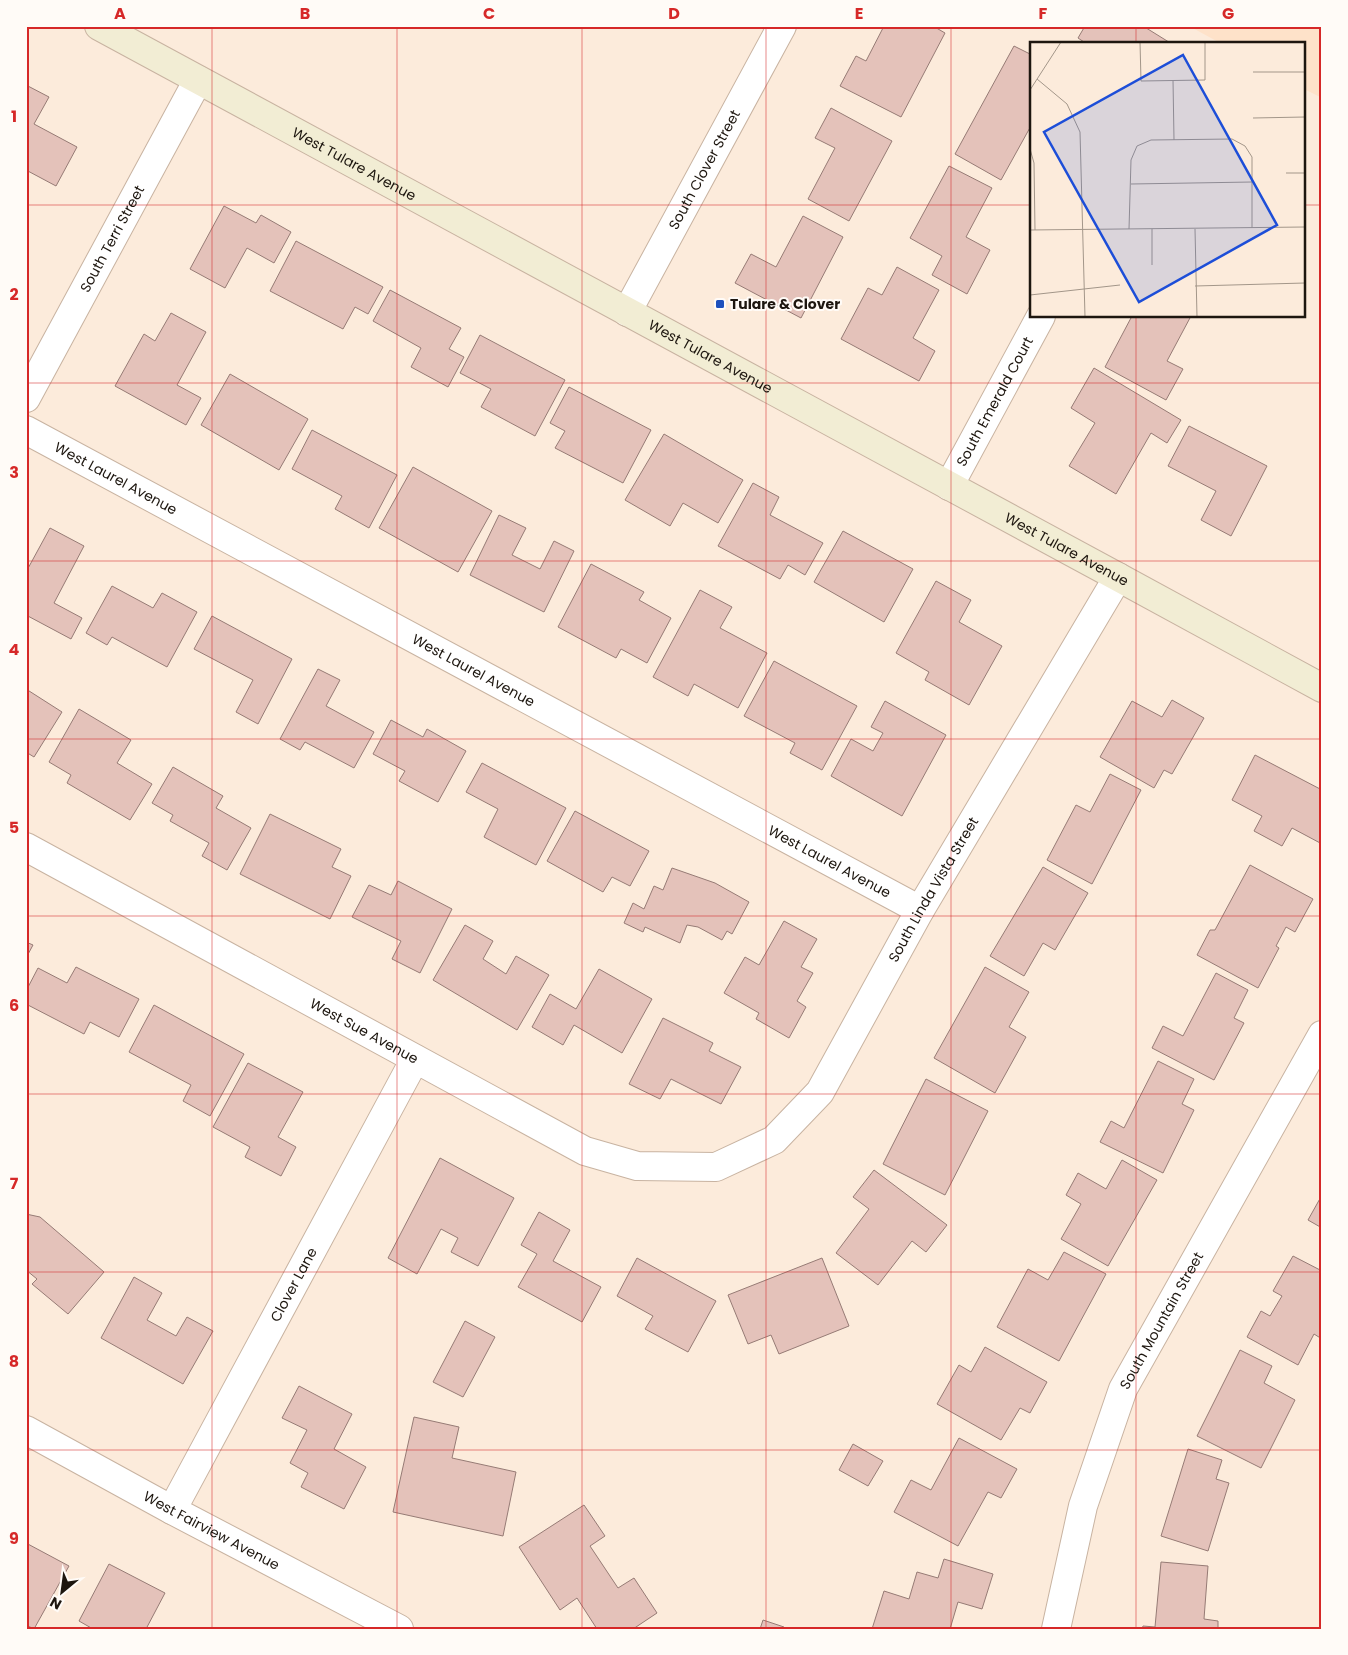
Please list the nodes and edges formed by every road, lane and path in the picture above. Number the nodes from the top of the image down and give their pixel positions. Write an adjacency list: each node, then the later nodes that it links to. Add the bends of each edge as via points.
1 (99, 26): 3 (street, West Tulare Avenue)
2 (782, 26): 4 (street, South Clover Street)
3 (198, 80): 4 (street, West Tulare Avenue); 6 (street, South Terri Street)
4 (627, 312): 8 (street, West Tulare Avenue)
5 (1040, 318): 8 (street, South Emerald Court)
6 (26, 398)
7 (26, 430): 12 (street, West Laurel Avenue)
8 (949, 486): 9 (street, West Tulare Avenue)
9 (1118, 576): 10 (street, West Tulare Avenue); 12 (street, South Linda Vista Street)
10 (1322, 688)
11 (26, 847): 14 (street, West Sue Avenue)
12 (920, 910): 15 (street, South Linda Vista Street, via 820,1092 774,1140)
13 (1322, 1036): 19 (street, South Mountain Street, via 1123,1389 1083,1506)
14 (415, 1059): 15 (street, West Sue Avenue, via 585,1151 637,1166); 17 (street, Clover Lane)
15 (716, 1166)
16 (26, 1430): 17 (street, West Fairview Avenue)
17 (172, 1510): 18 (street, West Fairview Avenue)
18 (399, 1629)
19 (1056, 1629)

